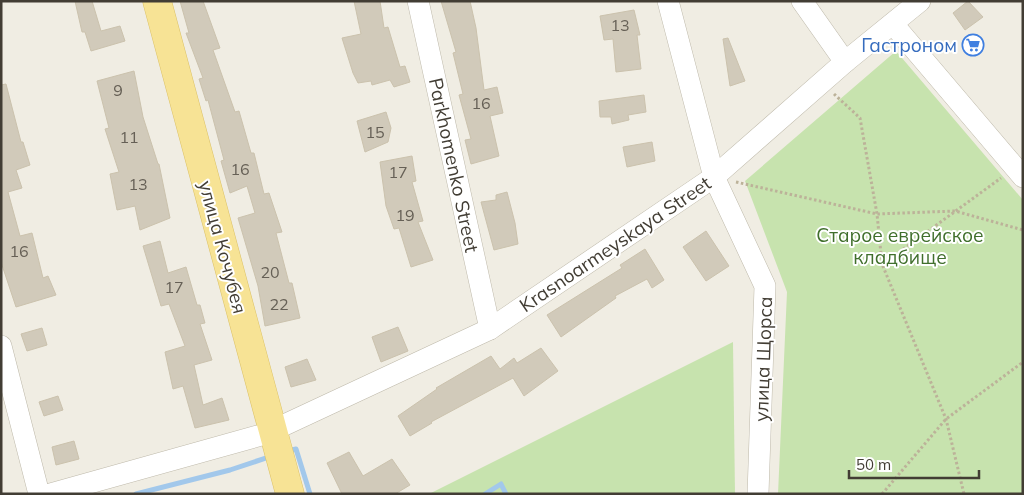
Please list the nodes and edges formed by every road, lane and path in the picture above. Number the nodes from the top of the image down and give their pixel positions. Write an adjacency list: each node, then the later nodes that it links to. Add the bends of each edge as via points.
1 (157, 1): 19 (main road, улица Кочубея)
2 (418, 1): 15 (street, Parkhomenko Street)
3 (668, 1): 10 (street, улица Щорса)
4 (802, 1): 7 (street)
5 (920, 1): 6 (street, Krasnoarmeyskaya Street)
6 (893, 24): 7 (street, Krasnoarmeyskaya Street); 9 (street)
7 (845, 62): 8 (street, Krasnoarmeyskaya Street)
8 (823, 83): 10 (street, Krasnoarmeyskaya Street); 12 (path, via 860,118)
9 (1019, 173): 11 (path)
10 (714, 177): 12 (path); 15 (street, Krasnoarmeyskaya Street); 23 (street, улица Щорса, via 765,286)
11 (955, 211): 12 (path); 13 (path); 14 (path)
12 (877, 214): 14 (path)
13 (1023, 230)
14 (882, 264): 18 (path)
15 (490, 329): 19 (street, Krasnoarmeyskaya Street)
16 (1, 346): 20 (street)
17 (1023, 362): 18 (path)
18 (946, 419): 24 (path); 25 (path)
19 (273, 430): 21 (street, Krasnoarmeyskaya Street); 22 (main road, улица Кочубея)
20 (39, 494)
21 (50, 494)
22 (290, 494)
23 (758, 494)
24 (882, 494)
25 (964, 494)

